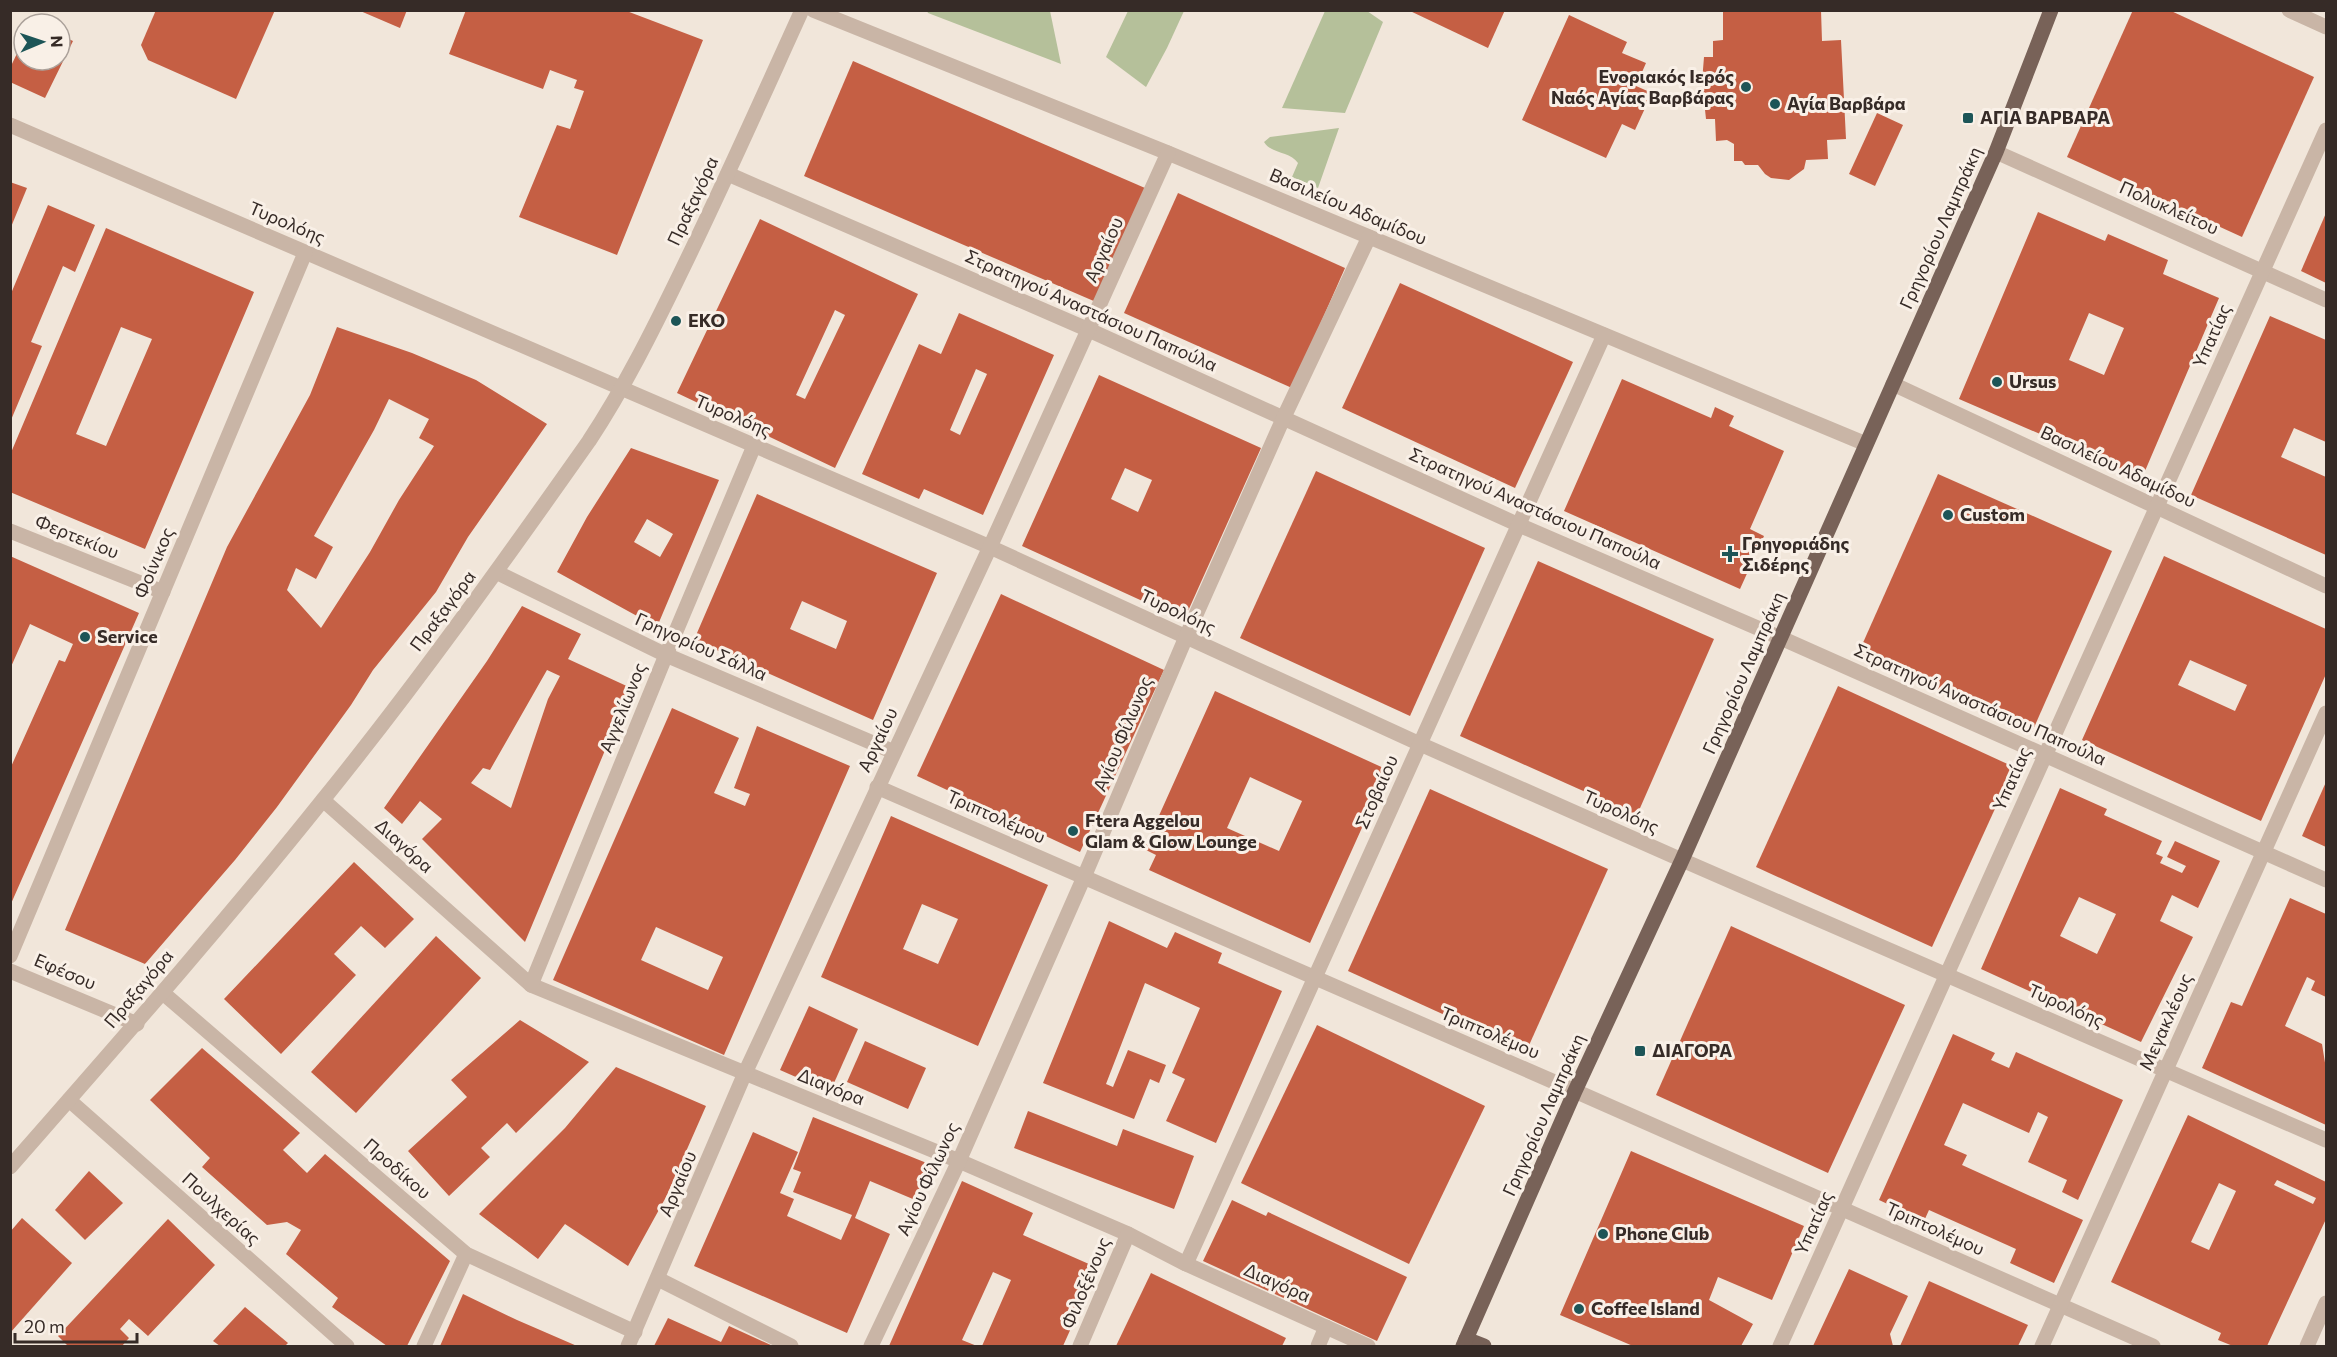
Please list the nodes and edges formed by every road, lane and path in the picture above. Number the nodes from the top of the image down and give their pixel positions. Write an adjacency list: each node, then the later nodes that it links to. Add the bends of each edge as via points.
1 (802, 10): 10 (street, Πραξαγόρα)
2 (813, 10): 9 (street, Βασιλείου Αδαμίδου)
3 (2051, 10): 8 (main road, Γρηγορίου Λαμπράκη)
4 (2289, 10): 5 (street)
5 (2326, 27)
6 (10, 125): 12 (street, Τυρολόης)
7 (2326, 130): 13 (street, Υπατίας)
8 (1996, 152): 13 (street, Πολυκλείτου); 17 (main road, Γρηγορίου Λαμπράκη)
9 (1168, 153): 11 (street, Βασιλείου Αδαμίδου); 15 (street, Αργαίου)
10 (728, 174): 15 (street, Στρατηγού Αναστάσιου Παπούλα); 18 (street, Πραξαγόρα)
11 (1369, 237): 16 (street, Βασιλείου Αδαμίδου); 19 (street, Αγίου Φίλωνος)
12 (306, 253): 18 (street, Τυρολόης); 28 (street, Φοίνικος)
13 (2262, 271): 14 (street, Πολυκλείτου); 22 (street, Υπατίας)
14 (2326, 300)
15 (1089, 330): 19 (street, Στρατηγού Αναστάσιου Παπούλα); 25 (street, Αργαίου)
16 (1604, 335): 20 (street, Βασιλείου Αδαμίδου); 23 (street, Στοβαίου)
17 (1893, 384): 20 (main road, Γρηγορίου Λαμπράκη); 22 (street, Βασιλείου Αδαμίδου)
18 (620, 389): 21 (street, Τυρολόης); 26 (street, Πραξαγόρα, via 589,441)
19 (1283, 419): 23 (street, Στρατηγού Αναστάσιου Παπούλα); 29 (street, Αγίου Φίλωνος)
20 (1866, 444): 30 (main road, Γρηγορίου Λαμπράκη)
21 (754, 447): 25 (street, Τυρολόης); 31 (street, Αγγελίωνος)
22 (2157, 507): 27 (street, Βασιλείου Αδαμίδου); 35 (street, Υπατίας)
23 (1519, 525): 30 (street, Στρατηγού Αναστάσιου Παπούλα); 33 (street, Στοβαίου)
24 (10, 531): 28 (street, Φερτεκίου)
25 (990, 547): 29 (street, Τυρολόης); 34 (street, Αργαίου)
26 (496, 572): 31 (street, Γρηγορίου Σάλλα); 37 (street, Πραξαγόρα)
27 (2326, 586)
28 (163, 592): 42 (street, Φοίνικος)
29 (1186, 637): 33 (street, Τυρολόης); 40 (street, Αγίου Φίλωνος)
30 (1781, 638): 35 (street, Στρατηγού Αναστάσιου Παπούλα); 39 (main road, Γρηγορίου Λαμπράκη)
31 (666, 655): 34 (street, Γρηγορίου Σάλλα); 46 (street, Αγγελίωνος)
32 (2326, 713): 38 (street, Μεγακλέους)
33 (1420, 744): 39 (street, Τυρολόης); 45 (street, Στοβαίου)
34 (894, 752): 36 (street, Αργαίου)
35 (2044, 756): 38 (street, Στρατηγού Αναστάσιου Παπούλα); 44 (street, Υπατίας)
36 (878, 787): 40 (street, Τριπτολέμου); 50 (street, Αργαίου)
37 (323, 800): 46 (street, Διαγόρα); 47 (street, Πραξαγόρα)
38 (2264, 851): 41 (street, Στρατηγού Αναστάσιου Παπούλα); 49 (street, Μεγακλέους)
39 (1682, 860): 44 (street, Τυρολόης); 51 (main road, Γρηγορίου Λαμπράκη)
40 (1084, 877): 45 (street, Τριπτολέμου); 54 (street, Αγίου Φίλωνος)
41 (2326, 880)
42 (10, 956)
43 (10, 971): 48 (street, Εφέσου)
44 (1946, 974): 49 (street, Τυρολόης); 56 (street, Υπατίας)
45 (1315, 978): 51 (street, Τριπτολέμου); 59 (street, Στοβαίου)
46 (531, 986): 50 (street, Διαγόρα)
47 (163, 993): 48 (street, Πραξαγόρα); 58 (street, Προδίκου)
48 (137, 1024): 52 (street, Πραξαγόρα)
49 (2166, 1070): 53 (street, Τυρολόης); 62 (street, Μεγακλέους)
50 (745, 1073): 54 (street, Διαγόρα); 60 (street, Αργαίου)
51 (1575, 1091): 56 (street, Τριπτολέμου); 65 (main road, Γρηγορίου Λαμπράκη)
52 (69, 1100): 55 (street, Πραξαγόρα); 66 (street, Πουλχερίας)
53 (2326, 1140)
54 (959, 1161): 57 (street, Διαγόρα); 70 (street, Αγίου Φίλωνος)
55 (10, 1167)
56 (1842, 1209): 62 (street, Τριπτολέμου); 75 (street, Υπατίας)
57 (1128, 1234): 59 (street, Διαγόρα); 71 (street, Φιλοξένους)
58 (466, 1254): 64 (street, Προδίκου); 67 (street)
59 (1186, 1264): 63 (street, Διαγόρα)
60 (658, 1279): 64 (street, Αργαίου); 69 (street)
61 (2326, 1303): 78 (street)
62 (2060, 1306): 76 (street, Μεγακλέους); 77 (street, Τριπτολέμου)
63 (1326, 1327): 72 (street); 73 (street, Διαγόρα)
64 (635, 1332): 68 (street, Αργαίου)
65 (1465, 1343): 74 (main road)
66 (347, 1347)
67 (424, 1347)
68 (628, 1347)
69 (791, 1347)
70 (871, 1347)
71 (1080, 1347)
72 (1318, 1347)
73 (1368, 1347)
74 (1484, 1347)
75 (1780, 1347)
76 (2042, 1347)
77 (2153, 1347)
78 (2307, 1347)

